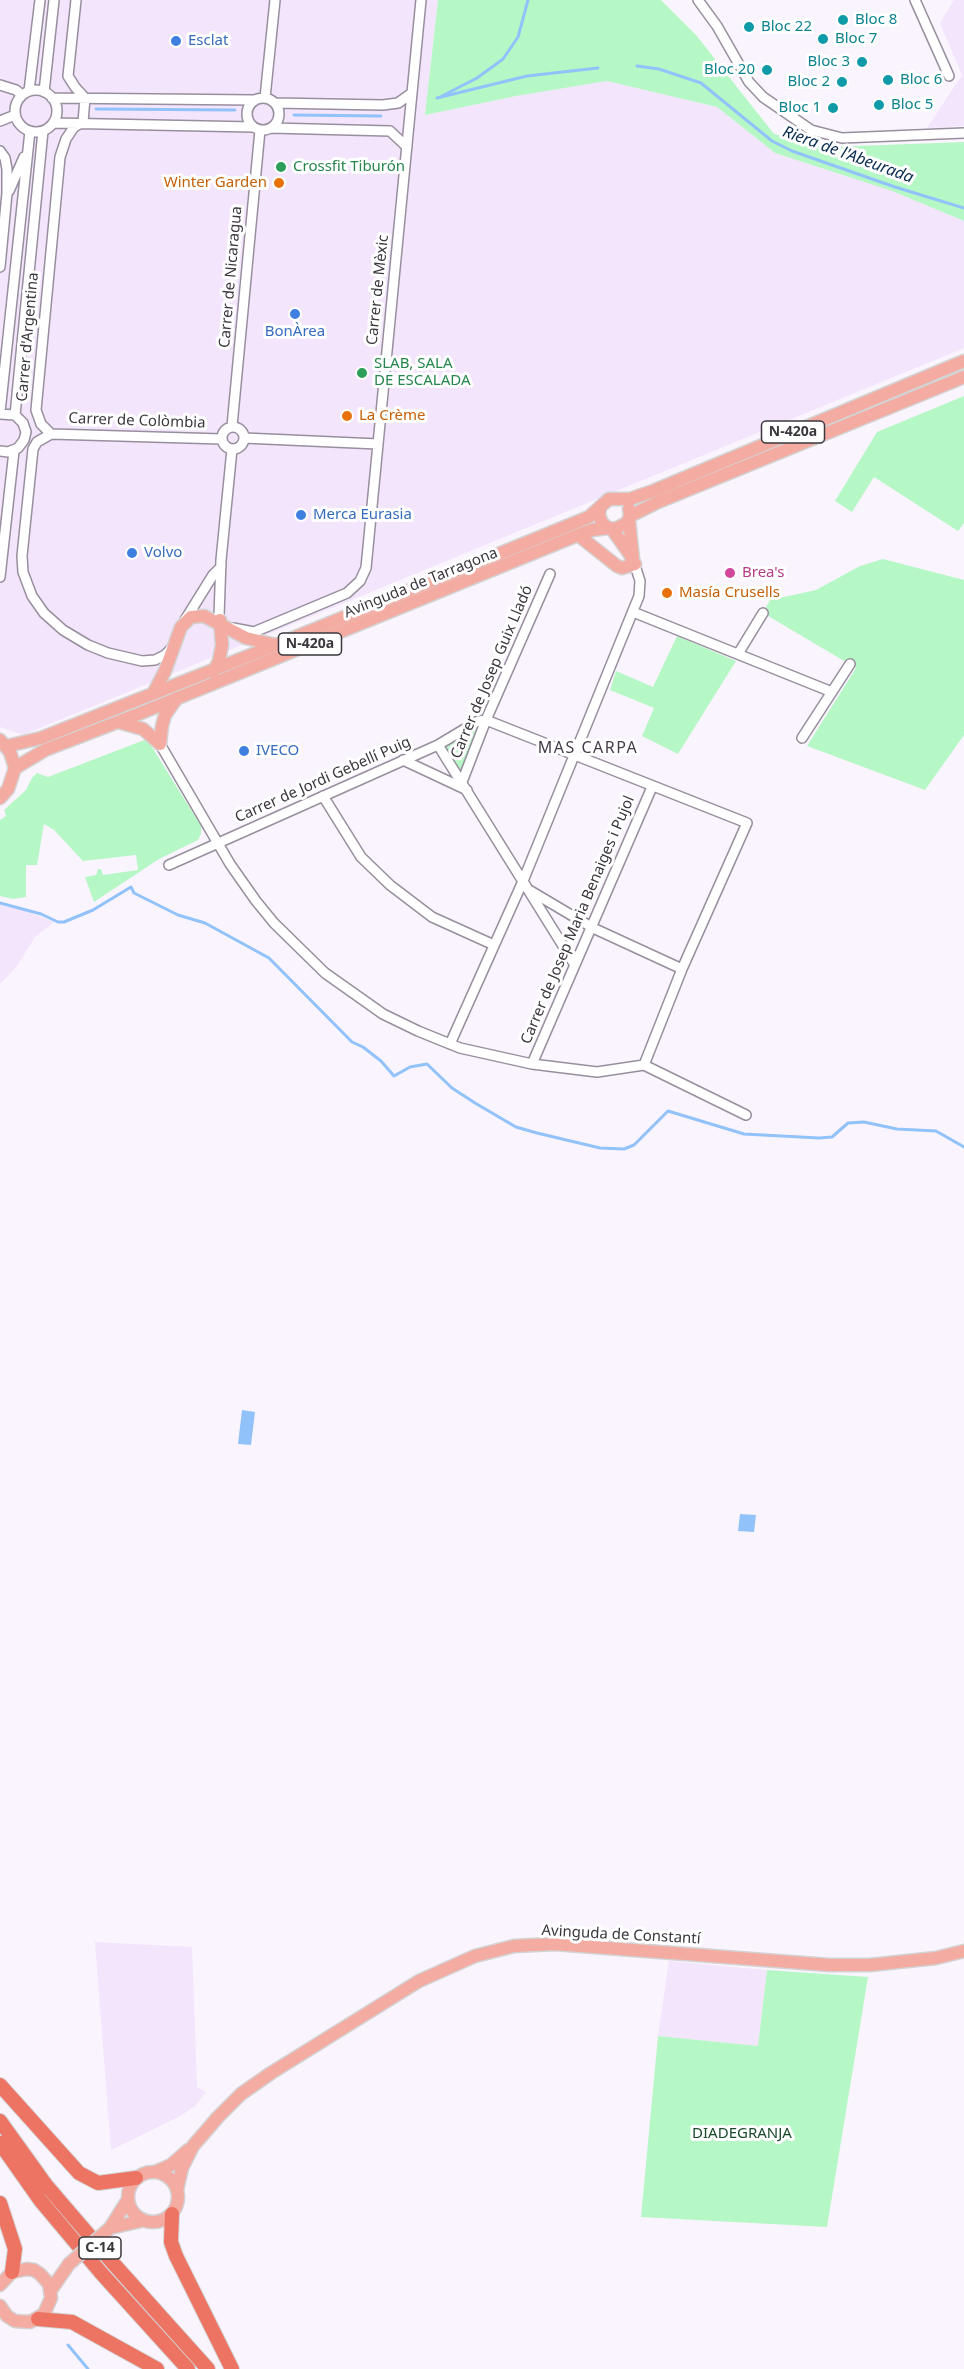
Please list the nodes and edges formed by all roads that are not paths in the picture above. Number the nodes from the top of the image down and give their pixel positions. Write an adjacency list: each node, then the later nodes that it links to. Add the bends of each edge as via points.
1 (40, 0): 11 (street)
2 (54, 0): 10 (street)
3 (76, 0): 14 (street, via 68,76)
4 (275, 0): 15 (street)
5 (421, 0): 12 (street, Carrer de Mèxic)
6 (698, 0): 26 (street, via 749,82 811,130 842,138)
7 (915, 0): 8 (street)
8 (949, 76)
9 (0, 85): 11 (street)
10 (44, 92): 11 (street); 13 (street)
11 (26, 93): 18 (street, via 17,102)
12 (412, 93): 17 (street, via 398,103 383,105); 27 (street, Carrer de Mèxic)
13 (52, 98): 14 (street); 21 (street, via 56,106)
14 (85, 98): 16 (street); 20 (street)
15 (265, 98): 16 (street); 17 (street)
16 (254, 100): 22 (street, via 247,112 249,122)
17 (275, 103): 23 (street, via 279,114)
18 (15, 115): 19 (street); 25 (street, via 20,125)
19 (0, 121)
20 (84, 122): 21 (street); 22 (street); 38 (street, Carrer d'Argentina, via 74,127 60,157 36,410)
21 (53, 123): 24 (street)
22 (257, 128): 23 (street); 36 (street, Carrer de Nicaragua)
23 (271, 128): 27 (street, via 390,131)
24 (43, 130): 25 (street); 35 (street, Carrer d'Argentina)
25 (30, 131): 28 (street, Carrer d'Argentina)
26 (964, 133)
27 (407, 147): 41 (street, Carrer de Mèxic)
28 (28, 149): 30 (street); 34 (street, Carrer d'Argentina)
29 (0, 151): 30 (street, via 7,169)
30 (7, 195): 31 (street)
31 (0, 267)
32 (964, 361): 45 (main road, N-420a, via 653,491)
33 (964, 377): 47 (main road, N-420a, via 668,498)
34 (0, 413): 35 (street)
35 (15, 415): 37 (street)
36 (232, 426): 39 (street, via 241,430); 40 (street, via 225,429)
37 (26, 432): 38 (street, Carrer de Colòmbia); 44 (street, via 22,445)
38 (47, 434): 40 (street, Carrer de Colòmbia); 59 (street, via 33,449 22,556 32,596 63,630 108,653 134,660 154,660)
39 (244, 438): 41 (street); 42 (street, via 241,445)
40 (222, 439): 42 (street)
41 (378, 444): 56 (street, Carrer de Mèxic, via 366,568 360,581 347,593 254,632)
42 (232, 449): 51 (street)
43 (0, 451): 44 (street)
44 (14, 451): 53 (street)
45 (621, 499): 46 (main road, N-420a, via 609,499); 47 (main road, via 628,506)
46 (600, 507): 48 (main road, via 600,518); 58 (main road, Avinguda de Tarragona / N-420a, via 589,517)
47 (629, 518): 48 (main road, N-420a, via 622,527); 50 (main road)
48 (610, 528): 49 (main road, Avinguda de Tarragona / N-420a); 50 (main road)
49 (578, 536): 50 (main road, via 617,566 622,568); 65 (main road, Avinguda de Tarragona / N-420a)
50 (634, 561): 54 (street, via 640,581)
51 (221, 567): 56 (street); 57 (street)
52 (550, 574): 66 (street, Carrer de Josep Guix Lladó)
53 (0, 577)
54 (633, 612): 60 (street); 72 (street)
55 (763, 613): 60 (street)
56 (221, 622): 57 (main road, N-420a, via 198,615); 58 (main road, N-420a, via 246,638); 62 (main road, via 222,645)
57 (181, 627): 59 (main road)
58 (276, 645): 62 (main road, Avinguda de Tarragona / N-420a)
59 (173, 647): 64 (main road)
60 (738, 654): 63 (street)
61 (850, 664): 63 (street)
62 (216, 669): 64 (main road, Avinguda de Tarragona / N-420a); 65 (main road, N-420a)
63 (832, 693): 68 (street)
64 (153, 694): 69 (main road, Avinguda de Tarragona / N-420a, via 41,738)
65 (177, 698): 67 (main road, Avinguda de Tarragona / N-420a); 70 (main road, via 165,715)
66 (486, 720): 71 (street, Carrer de Jordi Gebellí Puig); 72 (street); 75 (street, Carrer de Josep Guix Lladó)
67 (118, 722): 70 (main road, via 143,729); 74 (main road, Avinguda de Tarragona / N-420a, via 45,750)
68 (802, 738)
69 (3, 743): 74 (main road, N-420a)
70 (160, 744): 79 (street)
71 (438, 746): 73 (street, Carrer de Jordi Gebellí Puig); 75 (street)
72 (574, 753): 76 (street); 81 (street)
73 (403, 760): 75 (street); 77 (street, Carrer de Jordi Gebellí Puig)
74 (15, 768): 78 (main road, via 8,789)
75 (465, 786): 81 (street)
76 (652, 787): 82 (street, Carrer de Josep Maria Benaiges i Pujol); 85 (street, via 747,823)
77 (323, 796): 79 (street, Carrer de Jordi Gebellí Puig); 83 (street, via 361,857 390,885 432,917)
78 (0, 798)
79 (219, 843): 80 (street, Carrer de Jordi Gebellí Puig); 86 (street, via 242,883 274,923 326,973 383,1014)
80 (169, 865)
81 (525, 885): 82 (street); 83 (street); 84 (street)
82 (593, 928): 84 (street, Carrer de Josep Maria Benaiges i Pujol); 85 (street)
83 (494, 945): 86 (street)
84 (575, 965): 87 (street, Carrer de Josep Maria Benaiges i Pujol)
85 (682, 969): 88 (street)
86 (450, 1044): 87 (street)
87 (532, 1064): 88 (street, via 597,1072)
88 (644, 1065): 89 (street)
89 (746, 1115)
90 (964, 1951): 94 (main road, Avinguda de Constantí, via 902,1962 829,1965 597,1946 514,1946 475,1956 437,1972 332,2034 241,2094)
91 (0, 2085): 96 (highway, via 79,2174 98,2183)
92 (0, 2121): 114 (highway, C-14, via 61,2202)
93 (0, 2143): 113 (highway, C-14, via 40,2200)
94 (193, 2146): 95 (main road, via 171,2165); 97 (main road)
95 (155, 2172): 96 (main road); 97 (main road, via 168,2176)
96 (136, 2178): 98 (main road)
97 (177, 2190): 100 (main road)
98 (127, 2201): 101 (main road); 102 (main road)
99 (0, 2203): 104 (highway, via 15,2249)
100 (172, 2214): 101 (main road, via 158,2223); 115 (highway, via 170,2232 176,2256)
101 (141, 2221): 102 (main road)
102 (110, 2228): 103 (main road, bridge)
103 (69, 2264): 105 (main road); 107 (main road)
104 (12, 2272): 105 (main road, via 27,2269); 106 (main road)
105 (40, 2274): 107 (main road)
106 (0, 2285)
107 (51, 2290): 109 (main road, via 49,2307)
108 (0, 2306): 110 (main road)
109 (38, 2319): 110 (main road); 112 (highway, via 72,2322)
110 (15, 2321): 111 (main road)
111 (0, 2324)
112 (157, 2369)
113 (188, 2369)
114 (208, 2369)
115 (232, 2369)

